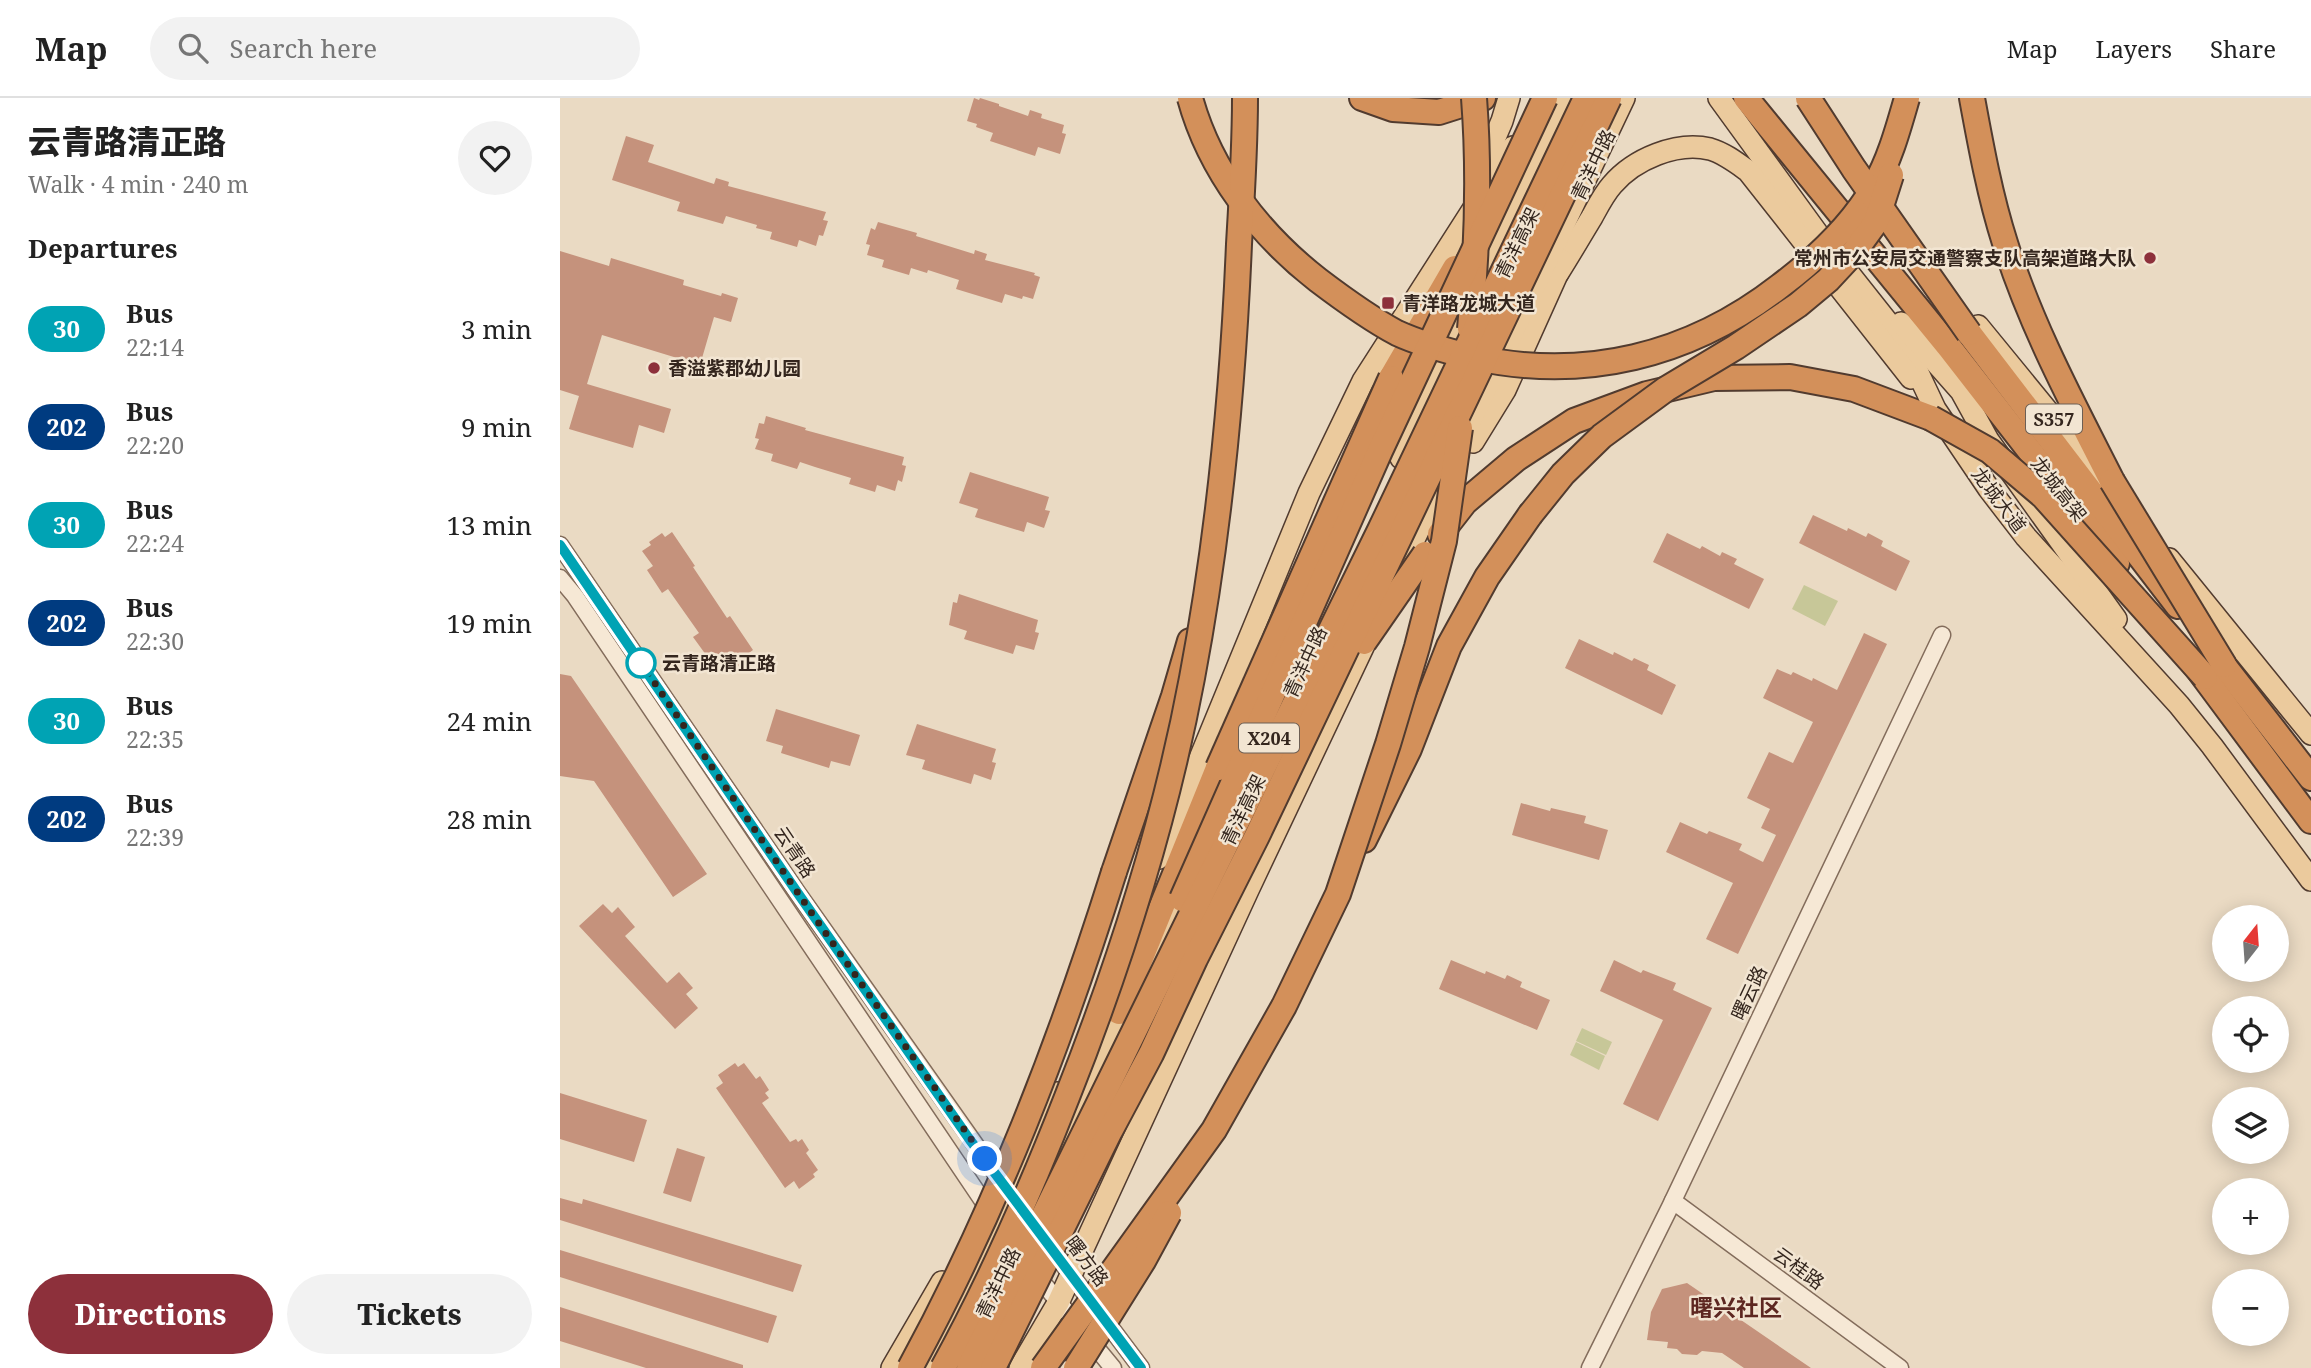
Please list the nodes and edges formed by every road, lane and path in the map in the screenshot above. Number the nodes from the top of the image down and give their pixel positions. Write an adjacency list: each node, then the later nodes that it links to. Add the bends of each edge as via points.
1 (1190, 98): 15 (highway, bridge, via 1225,180 1265,233 1353,307 1398,333 1447,351 1500,363 1554,368 1600,365 1656,352 1708,332 1801,270 1839,233 1873,188 1891,152)
2 (1245, 98): 28 (highway, bridge, via 1233,368)
3 (1362, 98): 5 (highway, via 1393,109 1439,112)
4 (1474, 98): 38 (highway, bridge, via 1476,264 1444,541 1388,744)
5 (1483, 98)
6 (1509, 98): 22 (main road, via 1471,194)
7 (1545, 98): 19 (highway, bridge); 22 (main road)
8 (1561, 98): 21 (main road, 青洋中路 / X204)
9 (1586, 98): 43 (highway, 青洋高架, bridge)
10 (1624, 98): 17 (main road, 青洋中路 / X204)
11 (1719, 98): 20 (main road, 龙城大道)
12 (1746, 98): 31 (highway, 龙城高架, bridge)
13 (1807, 98): 18 (main road, S357); 31 (highway, 龙城高架, bridge, via 1969,334)
14 (1819, 98): 18 (main road)
15 (1908, 98): 38 (highway, bridge, via 1895,163 1876,222 1854,252 1798,305 1665,388 1602,436 1530,515 1487,577 1449,646 1409,749)
16 (1972, 98): 31 (highway, bridge, via 2005,244 2050,357)
17 (1611, 110): 23 (main road); 25 (main road, 青洋中路 / X204); 36 (highway, 青洋高架, bridge)
18 (1837, 131): 33 (main road, S357, via 1981,330)
19 (1514, 168): 40 (highway, bridge, via 1391,377 1218,768); 43 (highway, bridge, via 1380,452 1140,992)
20 (1820, 237): 24 (main road, 龙城大道, via 1904,343); 32 (main road, via 1961,391 2022,489)
21 (1500, 238): 30 (main road, via 1390,402 1313,576); 40 (main road, 青洋中路 / X204, via 1228,828)
22 (1435, 267): 30 (main road, via 1363,381 1309,493)
23 (1558, 273): 24 (main road, via 1612,185 1626,171 1665,152 1710,149 1748,171); 25 (main road, via 1506,390)
24 (1935, 409): 32 (main road, 龙城大道, via 2026,537)
25 (1422, 524): 50 (main road, 青洋中路 / X204)
26 (561, 549): 44 (street, 云青路)
27 (560, 578): 46 (street, 云青路)
28 (1207, 584): 53 (highway, bridge, via 1082,976 1044,1077 997,1193); 55 (highway, bridge, via 1172,768 1120,956 1034,1181)
29 (1942, 635): 45 (street, 曙云路)
30 (1239, 659): 39 (main road)
31 (2214, 671): 34 (highway, 龙城高架); 35 (highway, 龙城高架); 36 (highway, bridge, via 2043,496 1990,452 1931,418 1854,389 1790,377 1714,377 1647,394 1574,421 1516,459 1465,502 1367,636)
32 (2179, 705): 37 (main road, 龙城大道)
33 (2311, 734)
34 (2311, 778)
35 (2311, 821)
36 (1256, 836): 58 (highway, 青洋高架, bridge)
37 (2311, 880)
38 (1338, 894): 42 (highway, bridge, via 1284,1006)
39 (1105, 982): 41 (main road); 44 (main road, via 1058,1090)
40 (1119, 1012): 41 (main road, 青洋中路 / X204)
41 (1081, 1100): 47 (main road, 青洋中路 / X204)
42 (1214, 1130): 61 (highway, bridge); 62 (highway, bridge, via 1143,1261)
43 (1077, 1149): 57 (highway, 青洋高架, bridge)
44 (1005, 1187): 46 (main road); 47 (street, 曙方路); 48 (main road)
45 (1673, 1201): 65 (street, 曙云路); 66 (street, 云桂路)
46 (984, 1202): 48 (street); 52 (main road)
47 (1028, 1218): 49 (main road, 青洋中路 / X204); 50 (street, 曙方路)
48 (999, 1224): 49 (street); 54 (main road)
49 (1016, 1248): 51 (street); 56 (main road, 青洋中路 / X204)
50 (1071, 1274): 51 (main road, 青洋中路 / X204); 64 (street, 曙方路)
51 (1058, 1303): 59 (main road, 青洋中路 / X204); 60 (main road); 63 (street)
52 (892, 1368)
53 (910, 1368)
54 (927, 1368)
55 (943, 1368)
56 (957, 1368)
57 (969, 1368)
58 (993, 1368)
59 (1020, 1368)
60 (1034, 1368)
61 (1043, 1368)
62 (1076, 1368)
63 (1113, 1368)
64 (1141, 1368)
65 (1590, 1368)
66 (1900, 1368)

